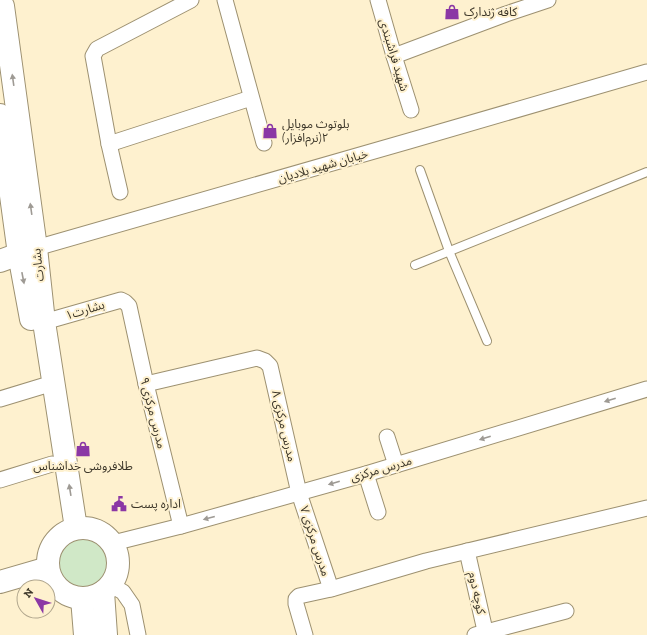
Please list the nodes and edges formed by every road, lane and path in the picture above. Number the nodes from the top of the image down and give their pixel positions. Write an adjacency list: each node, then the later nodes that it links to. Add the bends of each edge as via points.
1 (191, 0): 12 (street, via 94,52)
2 (225, 0): 8 (street)
3 (378, 0): 6 (street, شهید فراشبندی)
4 (548, 0): 6 (street)
5 (0, 2): 16 (street, بشارت, one-way to 5, via 3,6)
6 (394, 56): 9 (street, شهید فراشبندی)
7 (647, 72): 16 (street, خیابان شهید بلادیان, via 414,140)
8 (251, 98): 11 (street); 12 (street)
9 (411, 110)
10 (0, 115): 16 (street, بشارت)
11 (264, 143)
12 (109, 144): 15 (street)
13 (420, 170): 17 (lane)
14 (647, 172): 17 (lane)
15 (120, 192)
16 (18, 247): 20 (street, بشارت); 23 (street, بشارت, one-way to 23)
17 (449, 251): 18 (lane); 21 (lane)
18 (415, 265)
19 (125, 302): 20 (street, بشارت۱, via 121,300); 22 (street, مدرس مرکزی ۹, via 129,306)
20 (44, 322): 35 (street, بشارت, one-way to 20)
21 (487, 340)
22 (146, 384): 31 (street, مدرس مرکزی ۸, via 257,358 266,361 270,366); 34 (street, مدرس مرکزی ۹)
23 (43, 386): 25 (street); 27 (street, بشارت)
24 (646, 393): 28 (street, مدرس مرکزی, one-way to 28)
25 (0, 399)
26 (387, 437): 28 (street)
27 (52, 464): 30 (street); 35 (street, بشارت)
28 (396, 465): 29 (street, مدرس مرکزی)
29 (366, 474): 31 (street, مدرس مرکزی, one-way to 31); 33 (street)
30 (0, 480)
31 (299, 493): 34 (street, مدرس مرکزی, one-way to 34); 41 (street, مدرس مرکزی ۷)
32 (647, 508): 37 (street)
33 (378, 512)
34 (180, 526): 36 (street, مدرس مرکزی)
35 (69, 531): 36 (street, via 79,527 98,530); 38 (street, via 56,541 51,549)
36 (113, 543): 40 (street, via 118,553 119,564 117,575)
37 (467, 551): 41 (street); 44 (street, کوچه دوم)
38 (48, 568): 39 (street); 42 (street, via 54,583 60,589 66,594)
39 (0, 582)
40 (107, 588): 42 (street, via 93,597); 46 (street); 47 (street, via 123,592 132,604)
41 (331, 589): 48 (street, via 299,596 296,599)
42 (82, 598): 45 (street)
43 (566, 611): 44 (street)
44 (482, 634)
45 (86, 635)
46 (106, 635)
47 (138, 635)
48 (304, 635)

